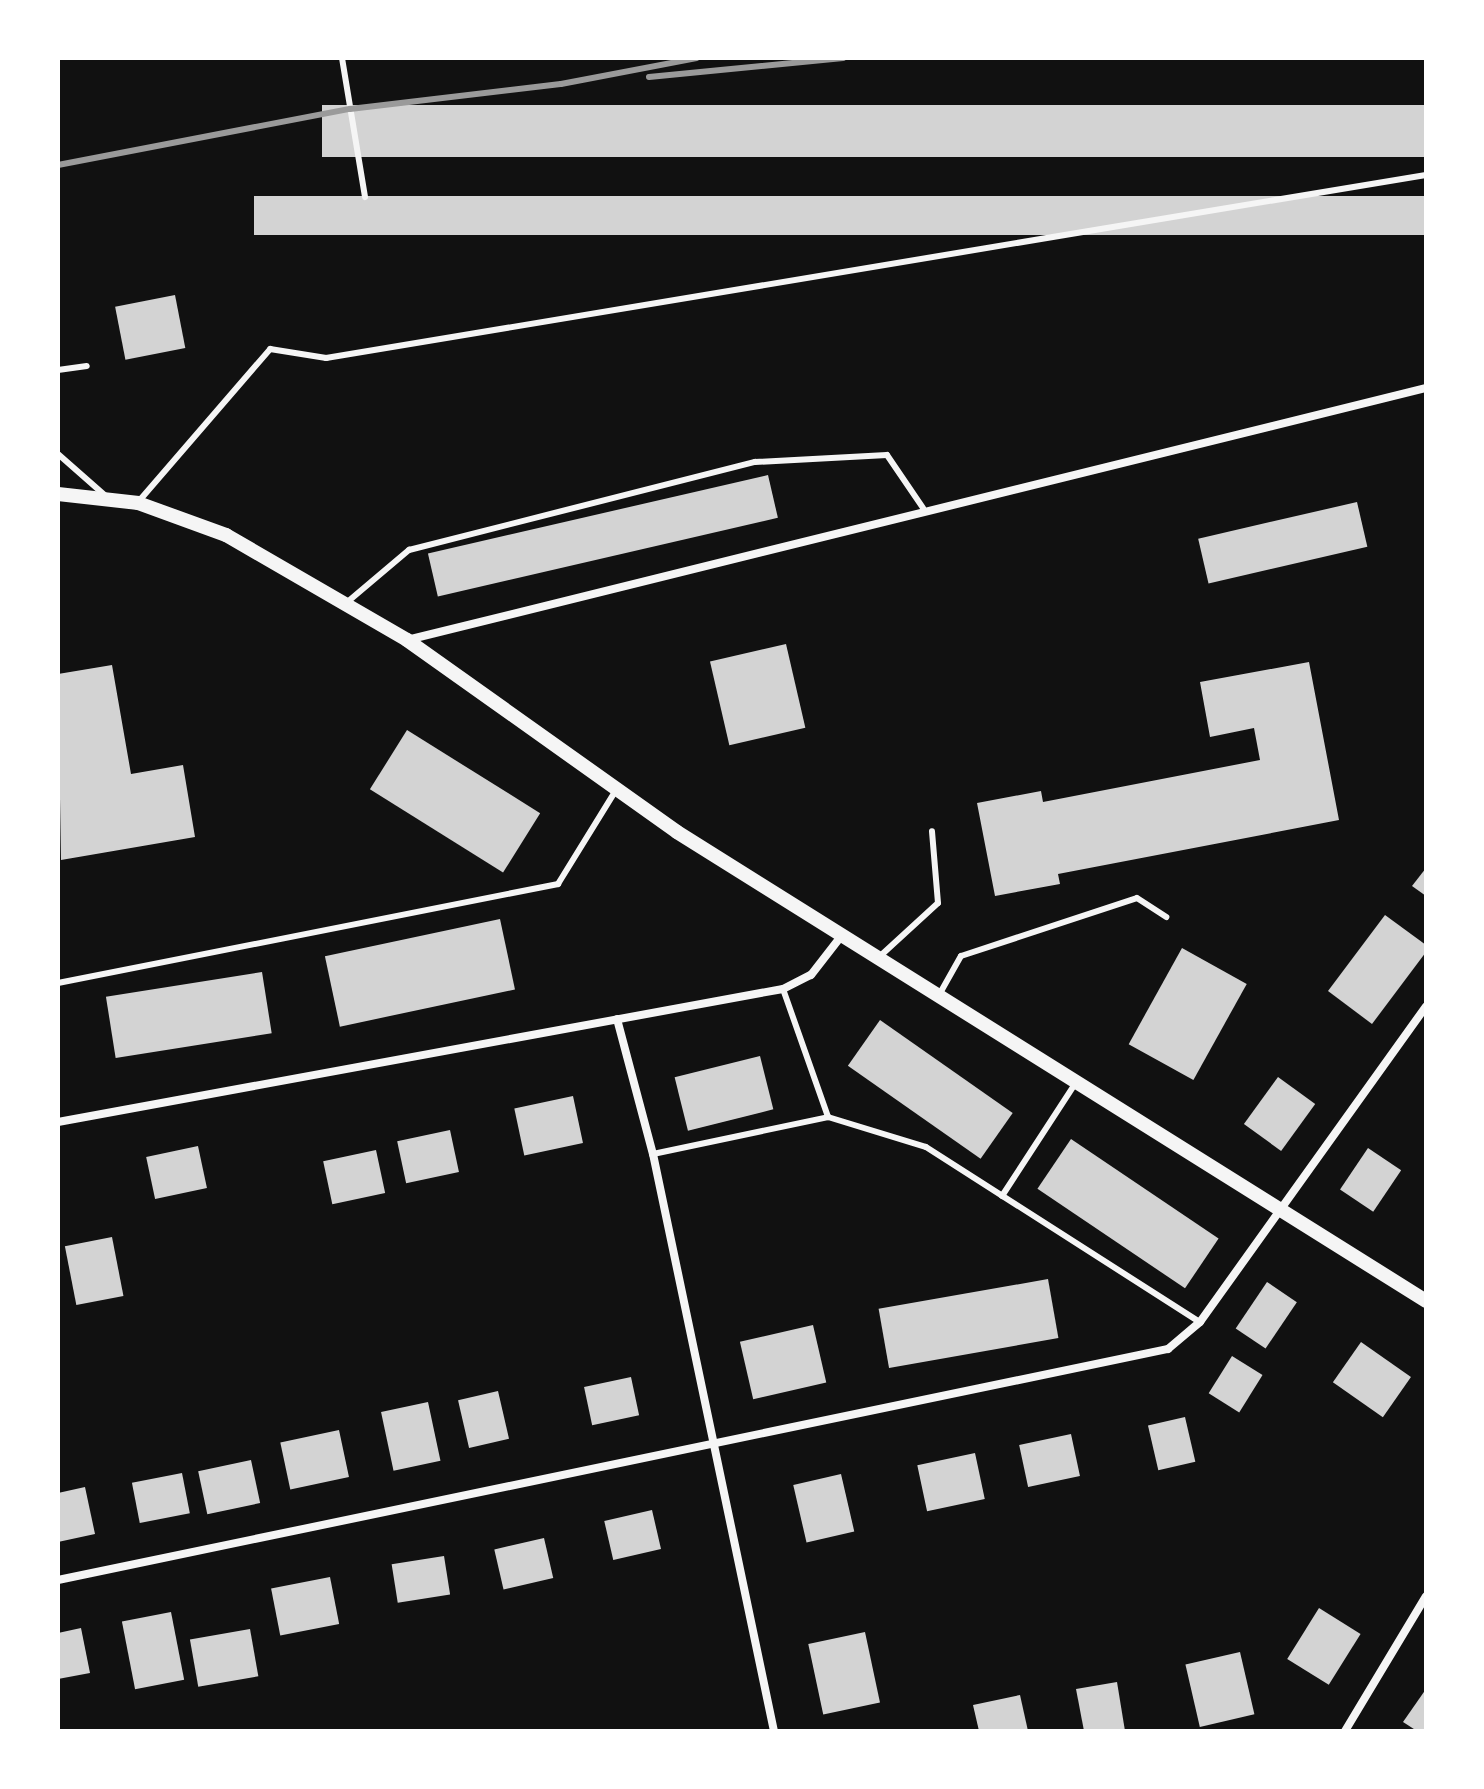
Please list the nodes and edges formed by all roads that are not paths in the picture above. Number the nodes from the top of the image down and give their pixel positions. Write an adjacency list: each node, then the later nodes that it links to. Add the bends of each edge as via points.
1 (342, 58): 3 (lane)
2 (1426, 175): 10 (lane, via 326,358 270,349)
3 (365, 197)
4 (87, 366): 5 (lane)
5 (58, 370)
6 (1426, 388): 11 (street)
7 (58, 454): 9 (lane)
8 (58, 494): 9 (street)
9 (109, 500): 10 (street)
10 (138, 503): 12 (street, via 226,535)
11 (923, 508): 12 (lane, via 887,455 755,462 409,550); 13 (street)
12 (345, 604): 13 (street)
13 (407, 640): 14 (street)
14 (617, 789): 17 (street); 19 (lane, via 558,884)
15 (932, 831): 18 (lane, via 938,903)
16 (1166, 917): 21 (lane, via 1137,898 961,956)
17 (842, 935): 18 (street); 20 (street, via 811,975)
18 (878, 958): 21 (street)
19 (58, 983)
20 (783, 989): 23 (street); 25 (lane)
21 (939, 995): 24 (street)
22 (1426, 1006): 29 (street)
23 (617, 1019): 26 (street); 27 (street)
24 (1077, 1081): 28 (lane); 29 (street)
25 (828, 1117): 27 (lane); 28 (lane, via 926,1147)
26 (58, 1122)
27 (653, 1154): 32 (street)
28 (1002, 1196): 31 (lane)
29 (1279, 1207): 30 (street); 31 (street)
30 (1426, 1301)
31 (1200, 1322): 32 (street, via 1168,1349)
32 (711, 1444): 33 (street); 35 (street)
33 (58, 1580)
34 (1426, 1596): 36 (street)
35 (774, 1731)
36 (1345, 1731)

